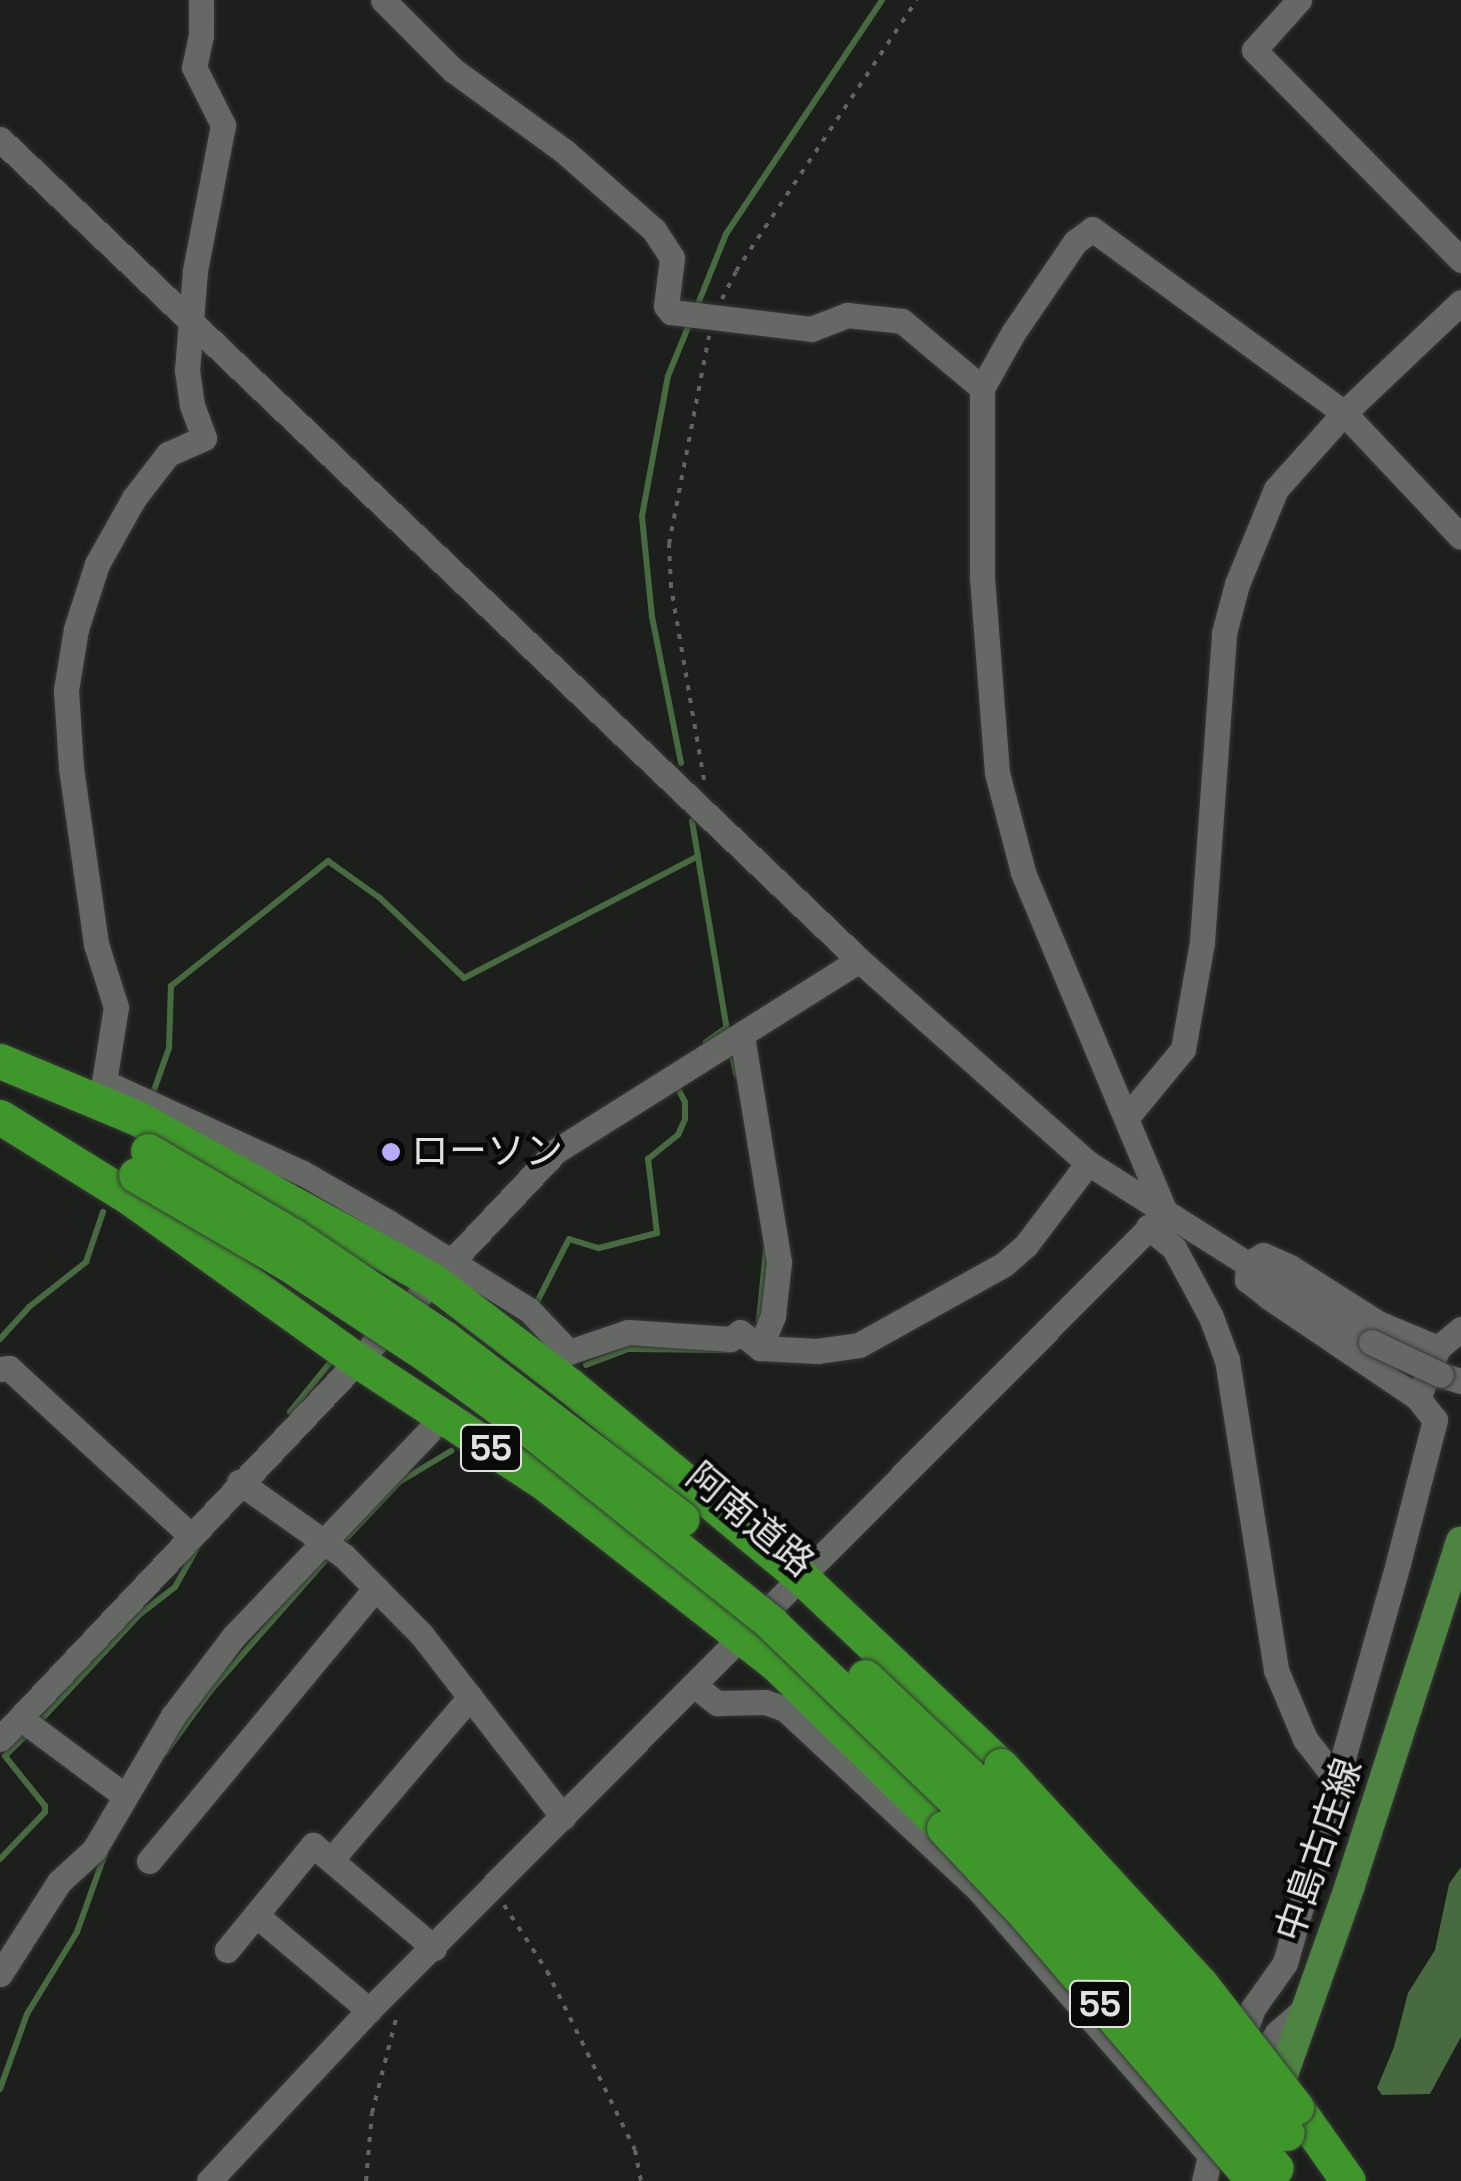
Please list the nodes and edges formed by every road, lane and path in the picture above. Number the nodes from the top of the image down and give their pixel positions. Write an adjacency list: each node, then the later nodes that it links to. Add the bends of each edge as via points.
1 (201, 0): 9 (street, via 194,68 223,125 195,271)
2 (382, 0): 8 (street, via 452,70 564,150 654,230 672,258 666,306)
3 (917, 0): 8 (path)
4 (1299, 0): 6 (street, via 1254,50)
5 (0, 139): 9 (street)
6 (1461, 260)
7 (1461, 302): 11 (street)
8 (707, 319): 10 (street, via 810,329 847,316 902,321); 13 (path, via 669,544 706,788)
9 (192, 326): 13 (street); 24 (street, via 187,370 204,438 168,454 97,564 66,690 70,768 96,944 116,1007 104,1082 301,1172)
10 (982, 388): 11 (street, via 1075,242 1092,229); 20 (street, via 982,576 997,773 1023,872)
11 (1344, 414): 12 (street); 20 (street, via 1276,489 1237,584 1224,633 1202,942 1183,1049)
12 (1461, 537)
13 (702, 809): 14 (street)
14 (859, 960): 15 (street); 22 (street)
15 (734, 1041): 26 (street, via 556,1151); 28 (street, via 780,1262 773,1316)
16 (0, 1061): 24 (highway, 55)
17 (0, 1071): 21 (highway, 阿南道路 / 55)
18 (0, 1102): 21 (highway, 阿南道路 / 55)
19 (0, 1117): 30 (highway, 55, via 129,1198)
20 (1127, 1117): 23 (street)
21 (142, 1163): 67 (highway, 阿南道路 / 55, bridge, via 538,1436 771,1623 1080,1934); 68 (highway, 阿南道路 / 55, bridge, via 293,1236 457,1346 789,1607 975,1782 1102,1916)
22 (1088, 1163): 23 (street); 28 (street, via 1026,1245 988,1274 859,1345 818,1351)
23 (1157, 1220): 25 (street); 39 (street); 46 (street, via 1227,1360 1276,1670 1305,1739)
24 (382, 1236): 26 (highway, 55)
25 (1248, 1264): 29 (street, via 1263,1255 1378,1323); 32 (street, bridge, via 1371,1342); 33 (street, via 1247,1280)
26 (442, 1270): 28 (street, via 534,1314 569,1352 628,1332); 30 (street); 39 (highway, 55)
27 (1461, 1329): 29 (street)
28 (753, 1342)
29 (1438, 1348): 33 (street)
30 (357, 1360): 35 (street); 41 (highway, 55, via 547,1485)
31 (0, 1369): 36 (street, via 9,1368)
32 (1451, 1378)
33 (1418, 1398): 46 (street, via 1435,1420)
34 (429, 1431): 38 (street)
35 (246, 1488): 36 (street); 38 (street)
36 (190, 1535): 44 (street)
37 (1461, 1542): 57 (main road, 中島古庄線)
38 (333, 1548): 40 (street); 47 (street, via 234,1636 173,1716)
39 (800, 1576): 41 (street); 69 (highway, 55, bridge, via 1001,1766 1200,1984)
40 (376, 1588): 43 (street); 50 (street)
41 (742, 1636): 42 (street); 66 (highway, 55, bridge, via 857,1738 1026,1915)
42 (695, 1686): 48 (street); 60 (street, via 717,1703 764,1702 785,1709 978,1890)
43 (470, 1697): 48 (street); 49 (street)
44 (27, 1725): 45 (street); 47 (street)
45 (0, 1739)
46 (1336, 1779): 59 (street, via 1285,1963 1253,2008)
47 (125, 1796): 55 (street, via 94,1850 59,1882)
48 (562, 1817): 51 (street)
49 (332, 1859): 52 (street, via 313,1845); 53 (street)
50 (148, 1861)
51 (494, 1889): 53 (street); 63 (path, via 547,1971 635,2150)
52 (256, 1915): 54 (street); 58 (street)
53 (434, 1948): 56 (street)
54 (227, 1950)
55 (0, 1974)
56 (395, 1986): 58 (street); 62 (path, via 397,2017 372,2113)
57 (1306, 2008): 59 (street, via 1277,2033); 65 (main road, 中島古庄線)
58 (369, 2010): 61 (street)
59 (1218, 2124): 60 (street)
60 (1210, 2155): 64 (street)
61 (210, 2181)
62 (366, 2181)
63 (641, 2181)
64 (1204, 2181)
65 (1245, 2181)
66 (1254, 2181)
67 (1286, 2181)
68 (1325, 2181)
69 (1348, 2181)

